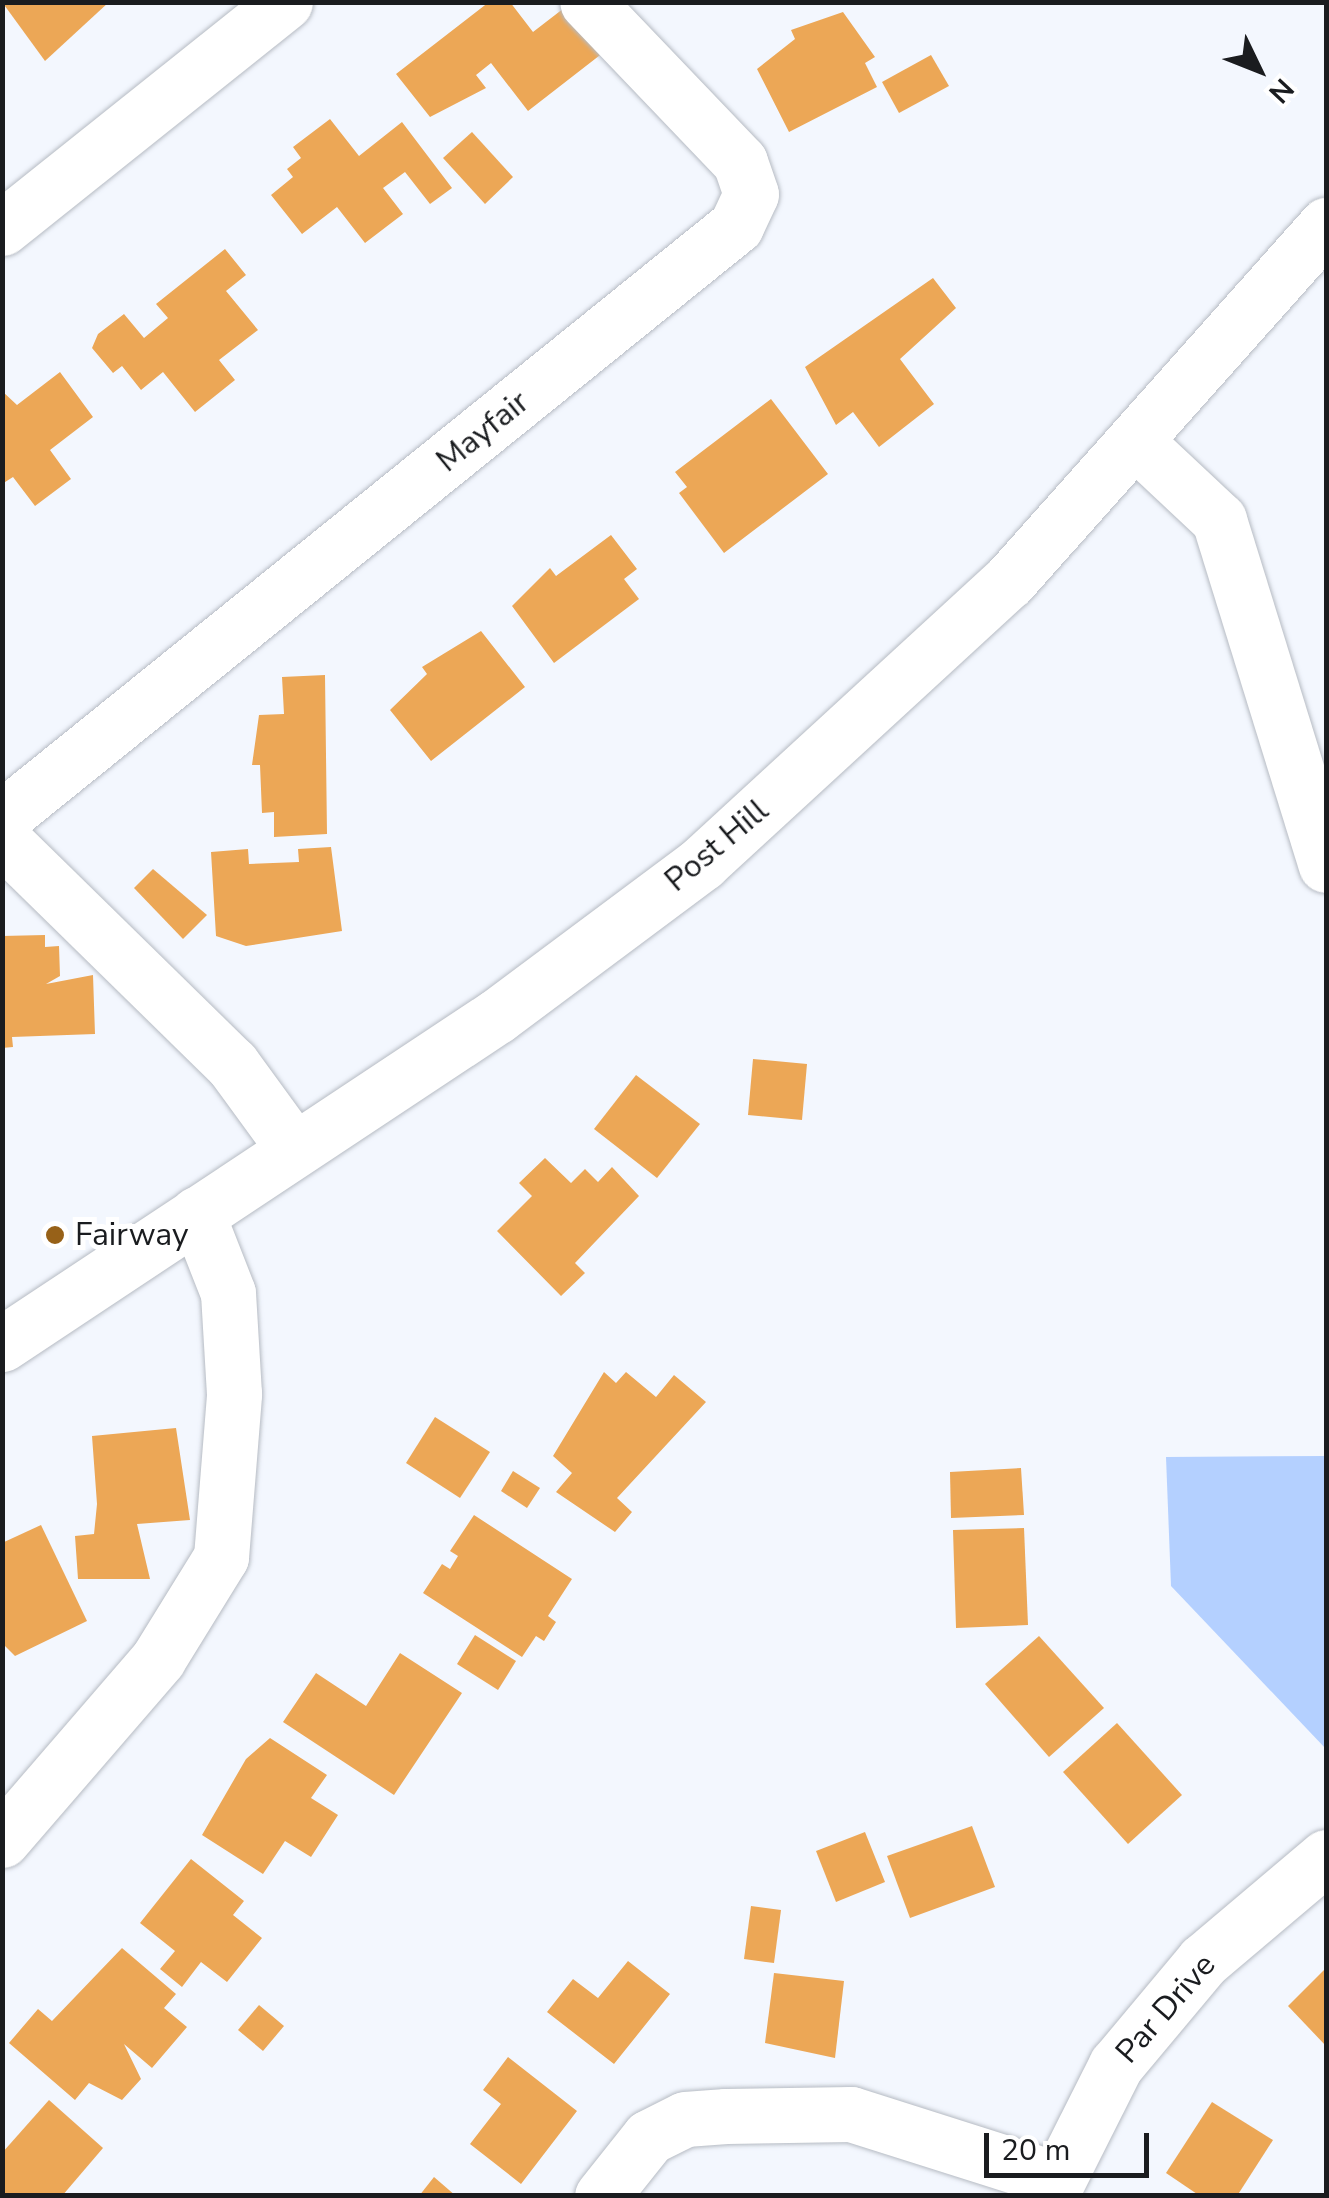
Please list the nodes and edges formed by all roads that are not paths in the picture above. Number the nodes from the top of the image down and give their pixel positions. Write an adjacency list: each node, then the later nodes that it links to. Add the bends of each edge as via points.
1 (285, 2): 4 (street)
2 (587, 2): 6 (street, Mayfair, via 740,162 751,194 736,226)
3 (1326, 225): 5 (street, Post Hill)
4 (2, 228)
5 (1134, 441): 8 (street, via 1219,520); 9 (street, Post Hill, via 1009,581 702,863 497,1016)
6 (2, 818)
7 (2, 838): 9 (street, via 232,1064)
8 (1326, 864)
9 (294, 1149): 10 (street, Post Hill)
10 (197, 1214): 11 (street, Post Hill); 12 (street, via 228,1293 234,1394 221,1557 158,1659)
11 (2, 1344)
12 (2, 1840)
13 (1326, 1857): 14 (street, Par Drive, via 1202,1961 1116,2065)
14 (1051, 2187): 15 (street, via 851,2114 726,2116 685,2119 650,2137)
15 (602, 2196)

